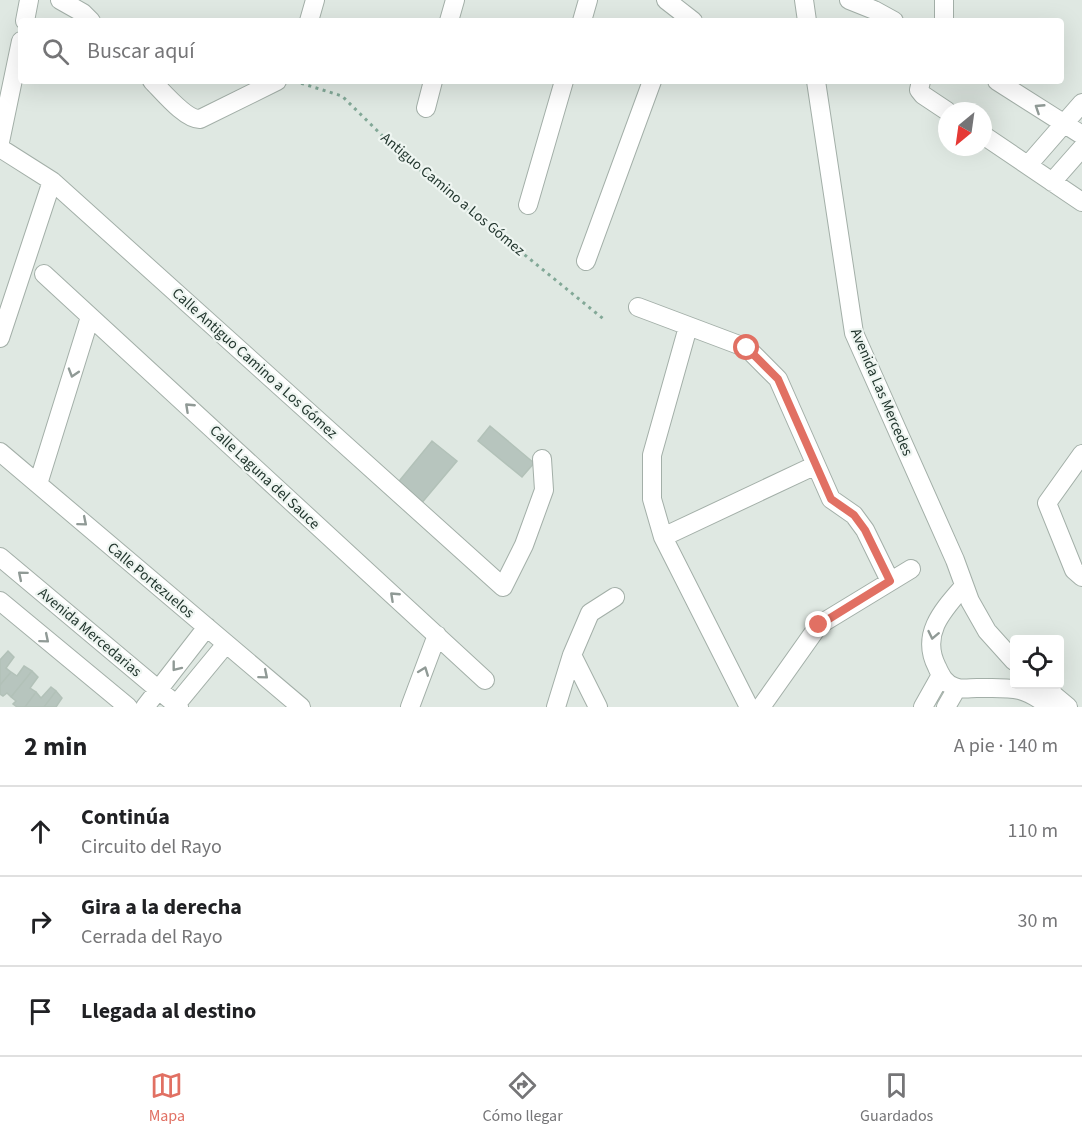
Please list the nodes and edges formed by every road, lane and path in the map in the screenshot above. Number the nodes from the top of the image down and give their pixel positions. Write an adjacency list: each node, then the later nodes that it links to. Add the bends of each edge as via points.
1 (30, 0): 10 (street)
2 (60, 0): 11 (street)
3 (315, 0): 12 (street)
4 (455, 0): 13 (street)
5 (588, 0): 14 (street)
6 (804, 0): 16 (street)
7 (849, 0): 17 (street)
8 (944, 0): 18 (street)
9 (672, 10): 15 (street)
10 (26, 18)
11 (88, 18)
12 (310, 18)
13 (450, 18)
14 (583, 18)
15 (687, 18)
16 (807, 18)
17 (889, 18)
18 (944, 18)
19 (18, 55): 35 (street)
20 (155, 84): 21 (street, via 187,115 200,119)
21 (271, 84)
22 (303, 84): 47 (path, Antiguo Camino a Los Gómez, via 342,96 403,156)
23 (432, 84): 31 (street)
24 (563, 84): 42 (street)
25 (651, 84): 43 (street)
26 (816, 84): 60 (street, Avenida Las Mercedes, via 854,333)
27 (920, 84): 30 (street, via 923,95)
28 (1002, 84): 32 (street, one-way to 28)
29 (1082, 103): 32 (street)
30 (938, 105)
31 (426, 108)
32 (1064, 124): 33 (street); 38 (street)
33 (1082, 135)
34 (992, 141): 38 (street)
35 (0, 142)
36 (0, 148): 39 (street, Calle Antiguo Camino a Los Gómez)
37 (1082, 148): 40 (street)
38 (1028, 165): 40 (street)
39 (52, 181): 49 (street); 52 (street, Calle Antiguo Camino a Los Gómez, via 503,587 544,490)
40 (1052, 182): 41 (street)
41 (1082, 202)
42 (528, 205)
43 (586, 261)
44 (44, 274): 46 (street, Calle Laguna del Sauce)
45 (638, 307): 48 (street)
46 (90, 317): 54 (street, one-way to 54); 64 (street, Calle Laguna del Sauce, one-way to 46)
47 (606, 321)
48 (688, 327): 53 (street, via 747,348 778,379); 55 (street, via 652,455 652,499)
49 (0, 338)
50 (0, 452): 54 (street, Calle Portezuelos)
51 (1082, 454): 58 (street, via 1047,503 1074,570)
52 (542, 459)
53 (816, 465): 55 (street); 59 (street, via 831,499 854,515 865,530)
54 (38, 484): 63 (street, Calle Portezuelos, one-way to 63)
55 (663, 537): 82 (street)
56 (0, 557): 74 (street, Avenida Mercedarias, one-way to 56)
57 (911, 569): 59 (street)
58 (1082, 578)
59 (890, 581): 83 (street, via 819,625)
60 (964, 586): 67 (street, Avenida Las Mercedes, via 987,631); 68 (street, one-way to 68, via 939,616 934,630 931,645)
61 (615, 597): 66 (street, via 590,613)
62 (0, 601): 76 (street, one-way to 76)
63 (207, 627): 65 (street, Calle Portezuelos); 74 (street, one-way to 74)
64 (437, 635): 69 (street, Calle Laguna del Sauce); 79 (street, one-way to 64)
65 (226, 644): 75 (street); 78 (street, Calle Portezuelos, one-way to 78)
66 (572, 655): 80 (street); 81 (street)
67 (1010, 657)
68 (941, 675): 71 (street); 84 (street)
69 (485, 680)
70 (1010, 681): 71 (street)
71 (957, 688): 85 (street)
72 (1026, 689): 86 (street)
73 (1048, 689): 87 (street)
74 (159, 690): 75 (street, Avenida Mercedarias); 77 (street)
75 (176, 706)
76 (128, 707)
77 (145, 707)
78 (301, 707)
79 (410, 707)
80 (556, 707)
81 (598, 707)
82 (749, 707)
83 (761, 707)
84 (923, 707)
85 (946, 707)
86 (1050, 707)
87 (1068, 707)

